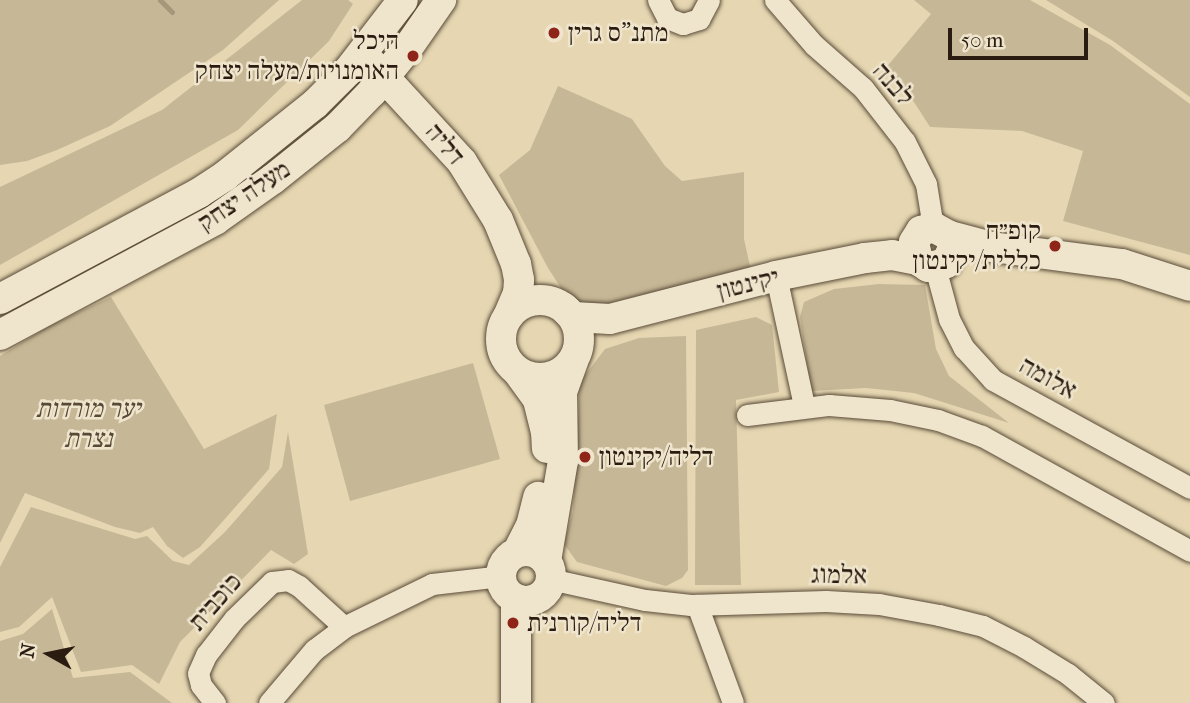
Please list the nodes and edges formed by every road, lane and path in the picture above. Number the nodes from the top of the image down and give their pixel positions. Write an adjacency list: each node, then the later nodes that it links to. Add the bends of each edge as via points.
1 (403, 0): 6 (street, מעלה יצחק)
2 (441, 0): 7 (street, מעלה יצחק)
3 (658, 0): 4 (street, via 667,18 683,24 699,19)
4 (709, 0)
5 (775, 0): 9 (street, לבנה, via 814,46 863,88 905,142 926,184)
6 (363, 54): 7 (street, דליה); 12 (street, מעלה יצחק, via 315,104 225,176)
7 (384, 77): 8 (street, דליה, via 462,162); 16 (street, מעלה יצחק, via 337,128 243,202)
8 (510, 247): 13 (street, דליה, via 541,298); 15 (street, דליה, via 519,280)
9 (934, 247): 10 (street, יקינטון); 11 (street, via 992,247 1122,264); 21 (street, אלומה, via 949,319 964,348 993,380)
10 (776, 276): 14 (street, יקינטון); 19 (street)
11 (1190, 286)
12 (0, 299)
13 (558, 305): 14 (street, יקינטון, via 573,317); 15 (street, via 528,302); 17 (street, via 577,327)
14 (633, 315): 17 (street, יקינטון, via 583,342)
15 (508, 317): 18 (street, via 501,340 509,364)
16 (0, 335)
17 (575, 356): 18 (street, via 554,376 542,379); 24 (street, via 562,392 563,461)
18 (519, 372): 22 (street, via 538,400 547,447 531,526)
19 (804, 406): 20 (street); 23 (street, via 890,410 982,436)
20 (747, 415)
21 (1190, 488)
22 (518, 551): 24 (street, via 534,552); 25 (street, via 505,561)
23 (1190, 551)
24 (548, 570): 25 (street, via 541,596 527,601); 26 (street, אלמוג, via 645,600)
25 (508, 588): 27 (street, via 432,584); 30 (street)
26 (697, 605): 31 (street); 32 (street, אלמוג, via 879,604 983,626 1068,674)
27 (344, 627): 28 (street, כוכבית, via 299,586 288,580 272,582 206,655 198,673); 29 (street, via 314,650)
28 (215, 703)
29 (269, 703)
30 (516, 703)
31 (733, 703)
32 (1104, 703)

